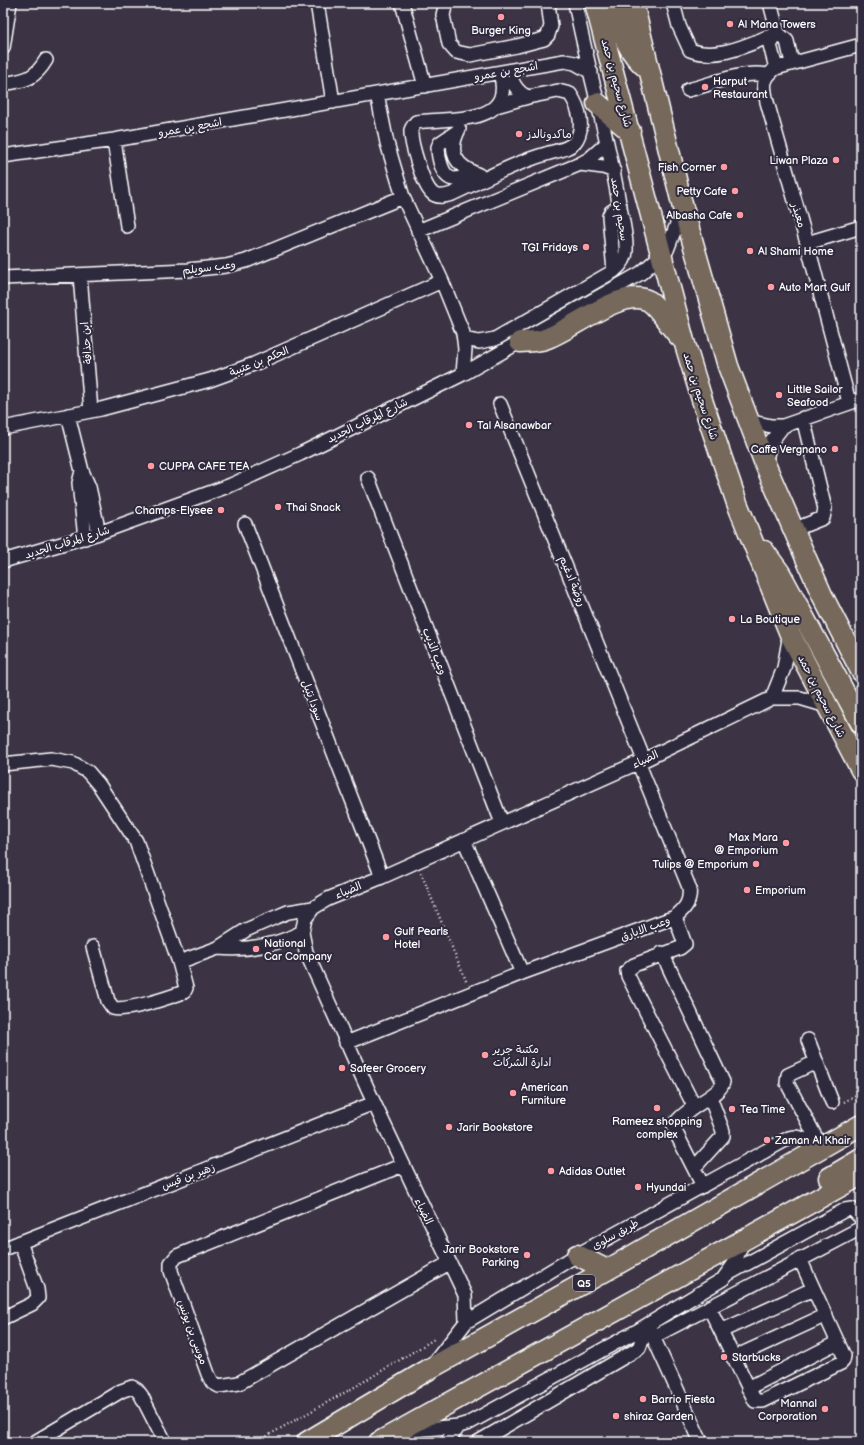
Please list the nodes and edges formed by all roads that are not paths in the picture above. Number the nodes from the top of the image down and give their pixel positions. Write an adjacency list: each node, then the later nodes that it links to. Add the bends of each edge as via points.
1 (10, 3): 16 (street)
2 (317, 3): 32 (street)
3 (402, 3): 28 (street)
4 (446, 3): 17 (street, via 443,15 449,44 456,52)
5 (548, 3): 15 (street, via 551,26 548,35 536,42)
6 (575, 3): 13 (street, سحيم بن حمد)
7 (595, 3): 36 (highway, شارع سحيم بن حمد)
8 (615, 3): 22 (highway, via 630,50)
9 (633, 3): 22 (highway)
10 (673, 3): 12 (street, via 678,26 690,50 701,54 730,51)
11 (770, 3): 12 (street)
12 (778, 33): 20 (street, via 787,41); 25 (street, via 770,46)
13 (582, 42): 19 (street, via 577,51); 24 (street, سحيم بن حمد)
14 (861, 45): 20 (street)
15 (518, 46): 17 (street); 21 (street)
16 (3, 48)
17 (470, 55): 26 (street)
18 (46, 60): 27 (street, via 39,72 27,80)
19 (564, 61): 21 (street, اشجع بن عمرو); 24 (street, اشجع بن عمرو, via 575,63)
20 (792, 63): 25 (street)
21 (523, 68): 23 (street, اشجع بن عمرو)
22 (649, 70): 45 (highway)
23 (504, 72): 26 (street, اشجع بن عمرو); 31 (street, via 518,90); 34 (street, via 502,96)
24 (591, 72): 33 (street, سحيم بن حمد)
25 (772, 72): 29 (street, via 743,75); 49 (street, معيذر, via 764,83 766,102)
26 (474, 77): 28 (street, اشجع بن عمرو)
27 (3, 84)
28 (425, 86): 30 (street, اشجع بن عمرو)
29 (688, 90)
30 (377, 94): 32 (street, اشجع بن عمرو); 44 (street, via 388,149)
31 (528, 96): 34 (street); 40 (street, via 558,91 570,94 581,121 579,135 569,147)
32 (332, 102): 37 (street, اشجع بن عمرو)
33 (597, 103): 36 (highway); 38 (street, سحيم بن حمد)
34 (496, 106): 35 (street, via 480,115)
35 (465, 119): 43 (street, via 458,131 438,147 444,173 454,179); 43 (street, via 416,122 411,129 411,140 431,192 440,196 452,194)
36 (630, 131): 50 (highway, شارع سحيم بن حمد)
37 (114, 140): 39 (street, اشجع بن عمرو); 46 (street)
38 (606, 144): 41 (street, via 589,159); 42 (street, سحيم بن حمد)
39 (3, 156)
40 (533, 158): 41 (street); 43 (street)
41 (574, 166): 42 (street, via 603,167); 48 (street)
42 (614, 171): 54 (street, سحيم بن حمد, via 626,250 620,266 495,339 479,342)
43 (482, 176)
44 (403, 197): 48 (street); 51 (street, وعب سويلم, via 233,265 188,270)
45 (683, 208): 50 (street, شارع المرقاب الجديد, via 672,240); 63 (highway, via 728,366)
46 (127, 226)
47 (861, 227): 49 (street)
48 (418, 231): 53 (street)
49 (807, 243): 58 (street, معيذر)
50 (661, 257): 55 (highway, شارع سحيم بن حمد); 56 (street, شارع المرقاب الجديد, via 641,273)
51 (80, 275): 52 (street, وعب سويلم); 60 (street, ابن حذافة)
52 (3, 278)
53 (442, 281): 54 (street); 60 (street, الحكم بن عتيبة, via 254,364 169,392)
54 (464, 339): 57 (street)
55 (684, 341): 56 (highway, via 671,329 656,307 641,298 631,298 600,310 545,339); 72 (highway, شارع سحيم بن حمد)
56 (520, 342): 57 (street, شارع المرقاب الجديد)
57 (463, 374): 71 (street, شارع المرقاب الجديد, via 238,482)
58 (855, 400): 62 (street)
59 (500, 404): 80 (street, روضة ادغيم)
60 (91, 411): 61 (street, الحكم بن عتيبة)
61 (68, 415): 65 (street, الحكم بن عتيبة); 67 (street)
62 (803, 418): 64 (street); 70 (street, via 825,509 823,518)
63 (748, 421): 64 (street); 66 (highway)
64 (783, 426): 66 (street, via 770,443)
65 (3, 428)
66 (765, 464): 70 (highway)
67 (82, 471): 71 (street, via 89,487); 73 (street, via 79,483)
68 (368, 478): 83 (street, وعب الذيب)
69 (245, 524): 85 (street, سودا نثيل)
70 (794, 530): 76 (highway, via 822,595)
71 (99, 533): 73 (street, شارع المرقاب الجديد)
72 (750, 537): 75 (highway, شارع سحيم بن حمد); 79 (highway, via 766,553 780,573)
73 (85, 538): 74 (street, شارع المرقاب الجديد)
74 (3, 561)
75 (790, 634): 77 (street, via 784,668); 78 (highway, شارع سحيم بن حمد)
76 (861, 671)
77 (772, 698): 78 (street, الضياء, via 800,698); 80 (street, الضياء)
78 (827, 706): 82 (highway, شارع سحيم بن حمد)
79 (861, 723)
80 (641, 761): 83 (street, الضياء); 87 (street, وعب الابارق, via 689,886 688,903)
81 (3, 764): 92 (street, via 51,759 73,763 88,772 136,841)
82 (861, 770)
83 (502, 823): 84 (street, الضياء)
84 (464, 840): 85 (street, الضياء); 93 (street)
85 (382, 877): 86 (street, الضياء, via 328,898)
86 (313, 908): 88 (street, الضياء, via 305,919); 90 (street, via 288,912 246,930)
87 (675, 917): 91 (street, via 685,944); 93 (street, وعب الابارق)
88 (302, 932): 90 (street, via 265,947 234,950); 95 (street, الضياء, via 306,952)
89 (94, 947): 92 (street, via 108,1001 118,1010 184,992 186,985)
90 (218, 948): 92 (street)
91 (662, 953): 97 (street, via 723,1082); 100 (street, via 634,965 627,971 628,976)
92 (179, 962)
93 (522, 973): 95 (street, وعب الابارق)
94 (808, 1040): 96 (street)
95 (346, 1042): 99 (street, الضياء)
96 (816, 1062): 98 (street); 102 (street, via 788,1075 787,1079)
97 (710, 1097): 100 (street); 105 (street, via 723,1136)
98 (832, 1102)
99 (374, 1104): 104 (street, الضياء); 110 (street, زهير بن قيس)
100 (694, 1106): 105 (street, via 674,1126)
101 (861, 1125): 102 (highway, طريق سلوى / Q5)
102 (817, 1149): 107 (street, طريق سلوى, via 801,1137 789,1138); 115 (highway, طريق سلوى / Q5)
103 (861, 1159): 130 (highway, via 590,1311 568,1328)
104 (403, 1165): 114 (street, الضياء); 114 (street, موسى بن يونس, via 177,1256 171,1263 171,1271 208,1374 212,1382 219,1386 239,1383)
105 (694, 1168): 107 (street)
106 (861, 1175): 109 (highway)
107 (703, 1186): 112 (street, طريق سلوى)
108 (860, 1229): 113 (street); 116 (street, via 852,1209 845,1210)
109 (743, 1241): 116 (street); 130 (highway)
110 (20, 1242): 111 (street, زهير بن قيس); 124 (street, via 38,1298 32,1304)
111 (3, 1249)
112 (577, 1255): 115 (highway); 121 (street, طريق سلوى)
113 (800, 1259): 117 (street); 120 (street)
114 (449, 1263): 118 (street, الضياء)
115 (607, 1270): 132 (highway, طريق سلوى / Q5)
116 (727, 1275): 119 (street)
117 (813, 1289): 123 (street); 127 (street)
118 (465, 1295): 121 (street); 125 (street, الضياء)
119 (687, 1300): 122 (street); 126 (street)
120 (709, 1307): 122 (street); 127 (street)
121 (488, 1309): 125 (street, طريق سلوى)
122 (695, 1315): 128 (street)
123 (826, 1315): 129 (street); 131 (street)
124 (3, 1318)
125 (466, 1322): 132 (street, طريق سلوى)
126 (642, 1328): 128 (street); 134 (street, via 481,1418); 142 (street, via 639,1348)
127 (721, 1331): 131 (street)
128 (653, 1337): 143 (street)
129 (838, 1342): 133 (street); 133 (street, via 844,1359 841,1363 760,1402 755,1401)
130 (554, 1346): 136 (highway)
131 (733, 1358): 133 (street)
132 (431, 1368): 139 (highway, طريق سلوى / Q5)
133 (748, 1388)
134 (459, 1426): 135 (street); 141 (street)
135 (429, 1436): 136 (street)
136 (401, 1437): 140 (highway)
137 (35, 1442): 138 (street, via 132,1387 141,1395)
138 (165, 1442)
139 (307, 1442)
140 (379, 1442)
141 (447, 1442)
142 (478, 1442)
143 (701, 1442)

